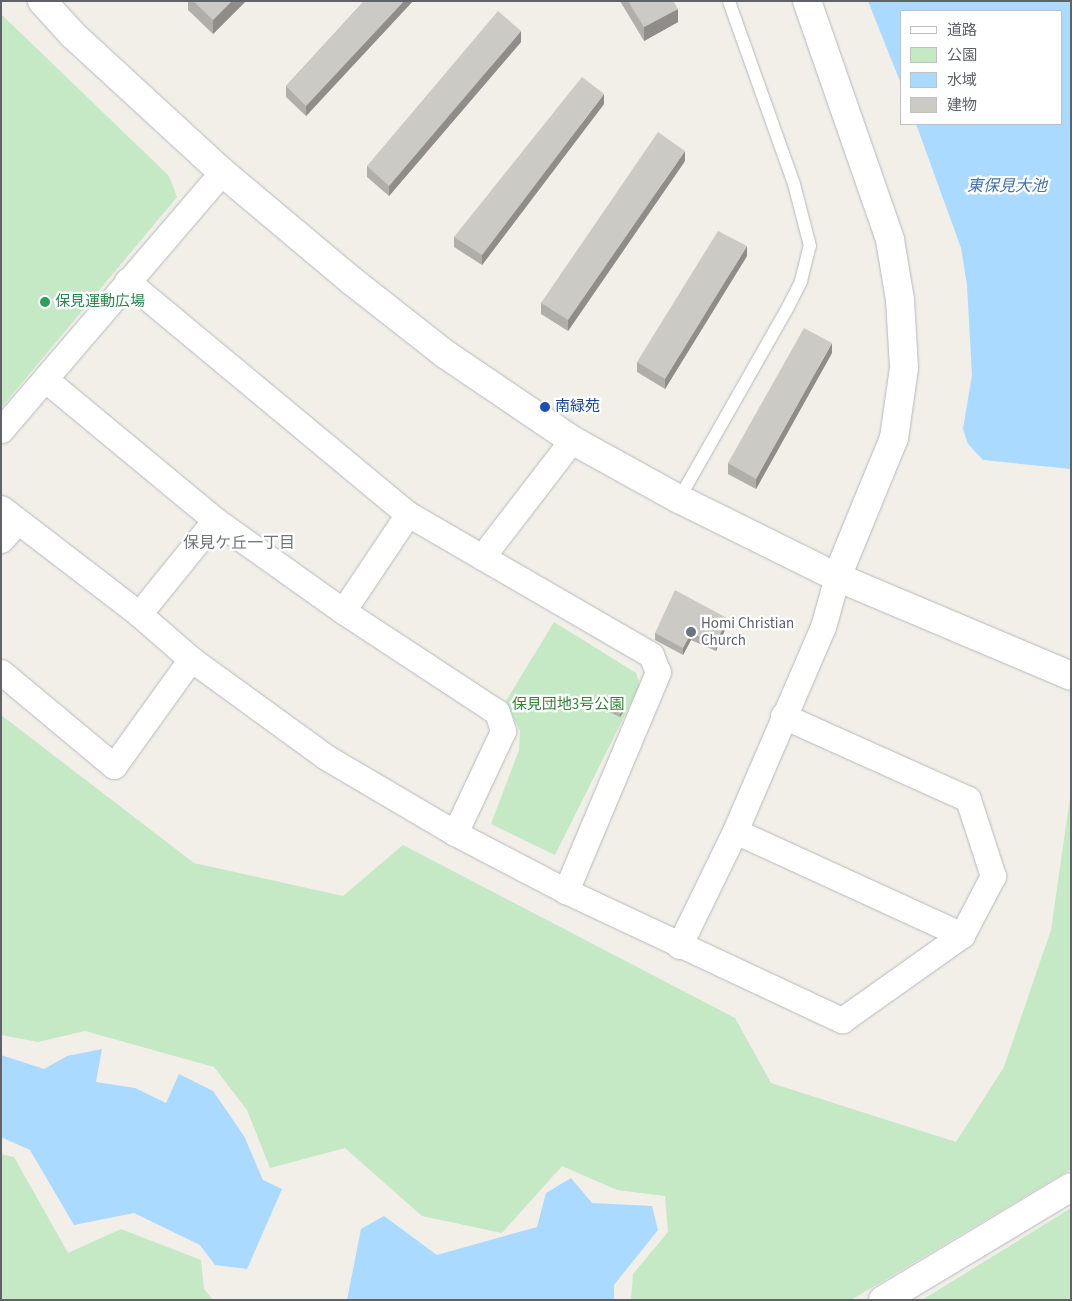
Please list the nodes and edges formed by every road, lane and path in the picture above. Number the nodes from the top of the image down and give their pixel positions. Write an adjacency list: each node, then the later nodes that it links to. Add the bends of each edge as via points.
1 (42, 1): 4 (street, via 73,35)
2 (730, 1): 9 (lane, via 794,184 810,246 786,311)
3 (807, 1): 14 (street, via 890,240 900,300 904,368 894,438)
4 (222, 172): 5 (street); 8 (street, via 445,354)
5 (127, 280): 6 (street); 10 (street)
6 (46, 380): 7 (street); 11 (street)
7 (1, 430)
8 (572, 440): 9 (street); 13 (street)
9 (679, 499): 14 (street)
10 (408, 514): 13 (street); 15 (street)
11 (215, 520): 15 (street); 16 (street)
12 (7, 523): 16 (street)
13 (482, 558): 23 (street, via 652,655 658,672)
14 (837, 577): 19 (street); 20 (street, via 826,620)
15 (343, 611): 22 (street, via 497,712 502,731)
16 (139, 614): 17 (street)
17 (191, 659): 18 (street, via 114,766); 22 (street, via 326,757)
18 (1, 672)
19 (1071, 676)
20 (783, 716): 21 (street); 24 (street, via 968,799 993,876)
21 (735, 831): 24 (street); 25 (street)
22 (454, 833): 23 (street)
23 (566, 891): 25 (street)
24 (962, 935): 25 (street, via 842,1020)
25 (679, 946)
26 (1071, 1187): 27 (street)
27 (883, 1300)

